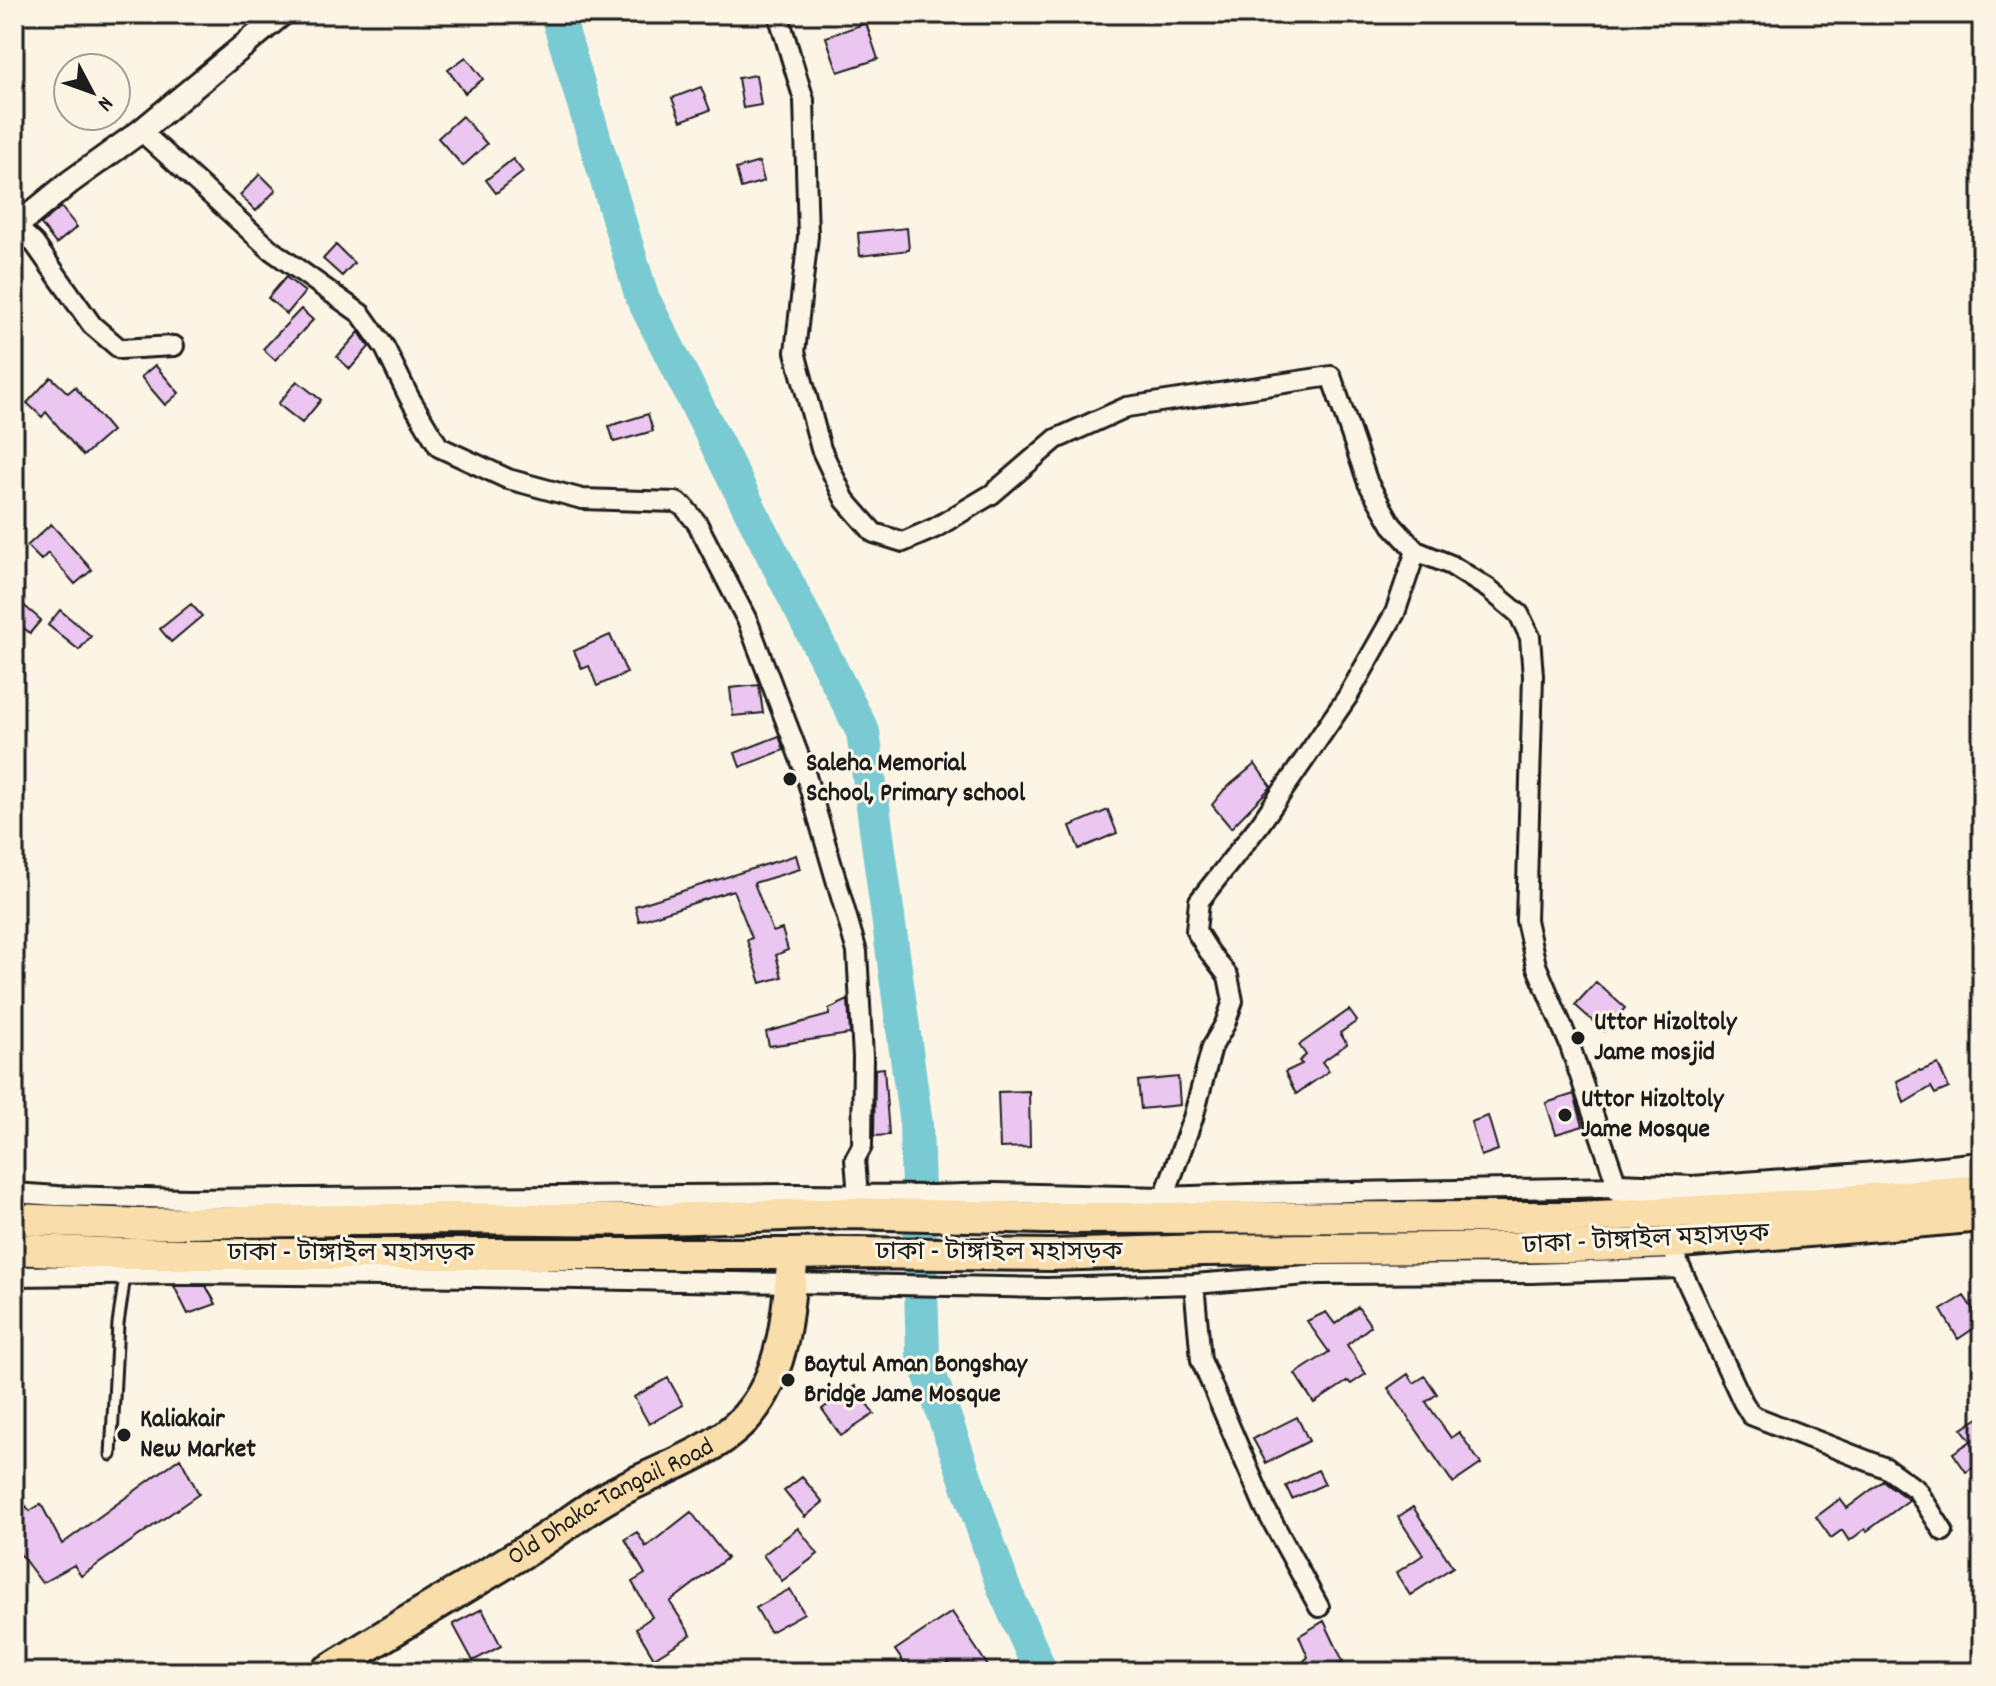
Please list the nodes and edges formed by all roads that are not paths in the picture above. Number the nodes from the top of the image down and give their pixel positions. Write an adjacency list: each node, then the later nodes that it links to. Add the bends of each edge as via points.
1 (282, 14): 3 (street)
2 (778, 14): 6 (street, via 804,100 808,236 795,352 821,449 845,500 874,533 903,542 935,528 992,494 1056,439 1127,407 1331,376 1368,483 1392,525)
3 (141, 131): 4 (street); 12 (street, via 271,250 361,314 439,447 508,479 582,499 676,502 697,523 748,622 798,754 857,952 862,1146 855,1159)
4 (15, 227): 5 (street, via 34,243 92,325 120,349)
5 (174, 346)
6 (1416, 551): 10 (street, via 1395,613 1348,696 1260,824 1199,901 1196,931 1228,976 1233,1001 1212,1047); 11 (street, via 1489,589 1519,614 1530,637 1526,920 1536,965 1569,1043)
7 (1982, 1166): 11 (main road, via 1693,1190)
8 (1982, 1190): 11 (highway, ঢাকা - টাঙ্গাইল মহাসড়ক, via 1757,1208)
9 (14, 1193): 12 (street, via 188,1199 794,1194)
10 (1164, 1197): 11 (street); 12 (street, via 994,1193)
11 (1622, 1201): 12 (highway, ঢাকা - টাঙ্গাইল মহাসড়ক, via 1514,1217 1043,1218)
12 (853, 1204): 14 (highway, ঢাকা - টাঙ্গাইল মহাসড়ক, via 633,1220 137,1224)
13 (1982, 1216): 16 (highway, ঢাকা - টাঙ্গাইল মহাসড়ক)
14 (14, 1219)
15 (14, 1249): 17 (highway, ঢাকা - টাঙ্গাইল মহাসড়ক)
16 (1674, 1255): 18 (highway, ঢাকা - টাঙ্গাইল মহাসড়ক, via 1571,1247 842,1253); 21 (street, via 1531,1273 1319,1274); 23 (street, via 1751,1415 1886,1468 1917,1490)
17 (482, 1266): 18 (highway, ঢাকা - টাঙ্গাইল মহাসড়ক); 20 (street)
18 (791, 1269): 21 (street, via 886,1286); 25 (highway, Old Dhaka-Tangail Road, via 780,1356 761,1397 738,1426 721,1440 605,1498)
19 (14, 1276): 20 (street)
20 (125, 1276): 22 (lane)
21 (1194, 1284): 24 (street, via 1201,1360 1265,1508)
22 (111, 1455)
23 (1943, 1531)
24 (1319, 1607)
25 (326, 1672)

